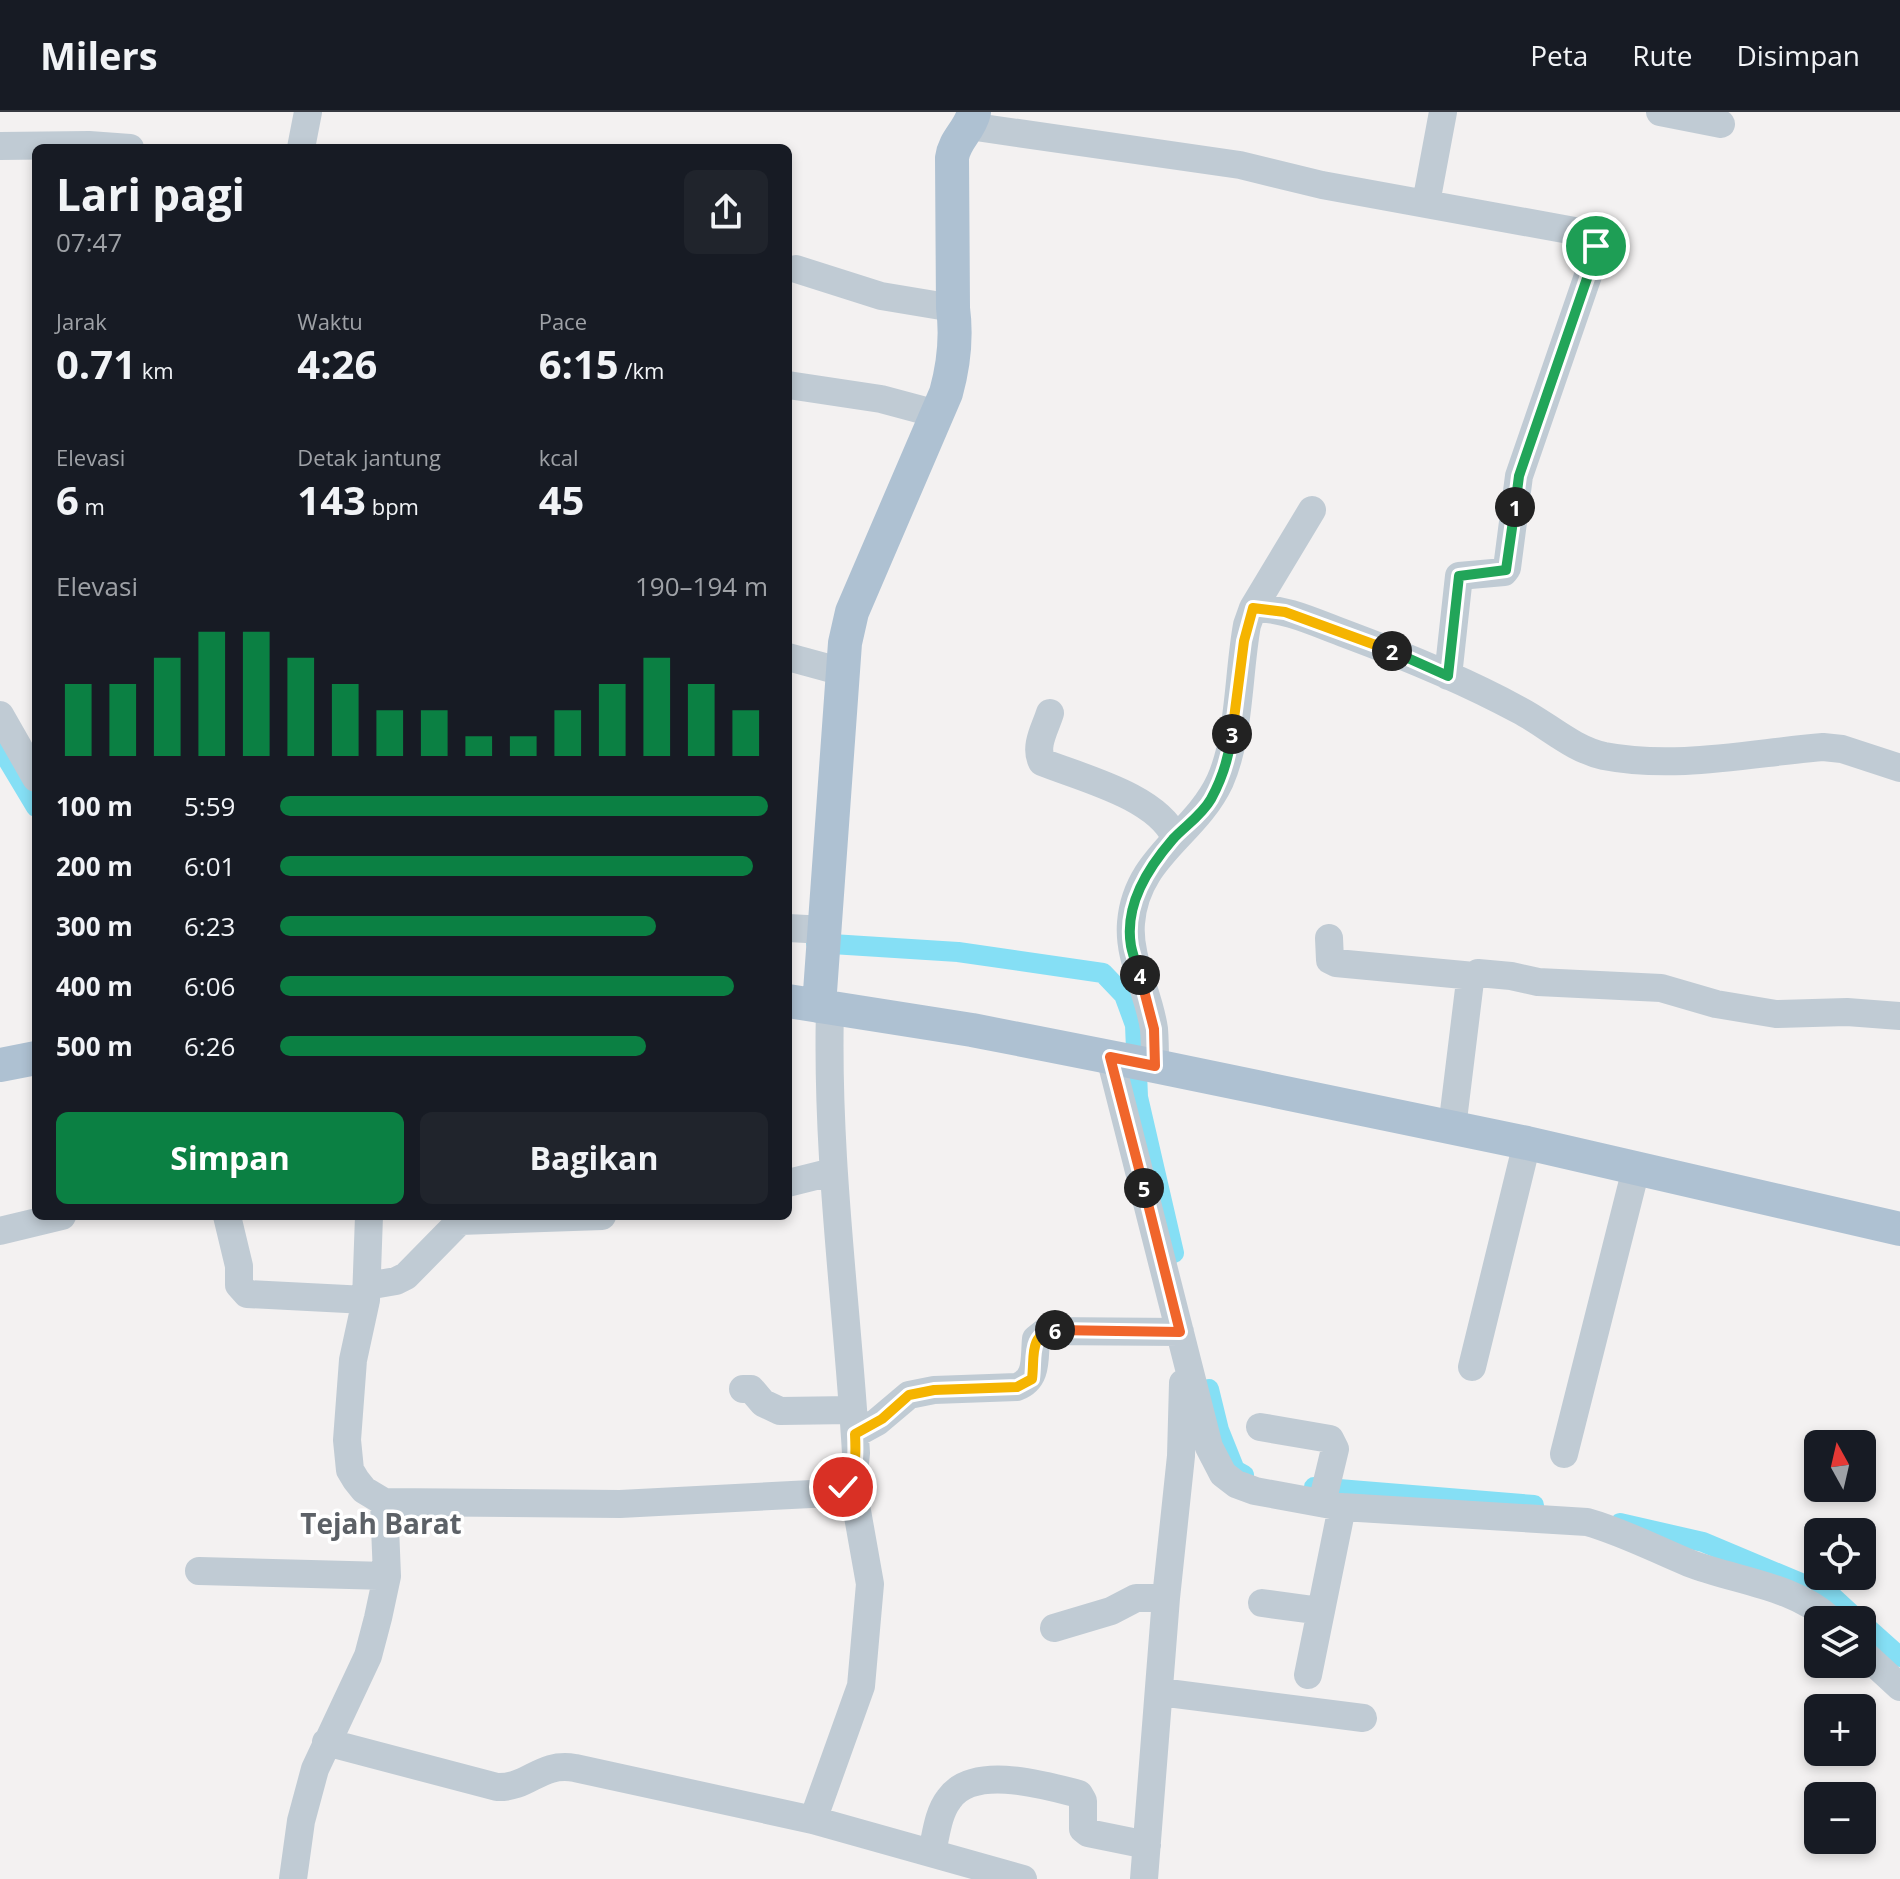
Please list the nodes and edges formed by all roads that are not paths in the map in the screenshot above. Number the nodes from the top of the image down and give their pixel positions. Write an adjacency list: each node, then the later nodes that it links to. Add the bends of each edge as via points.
1 (308, 112): 6 (street)
2 (1443, 112): 9 (street)
3 (1660, 112): 5 (street)
4 (972, 119): 9 (street); 11 (main road, via 952,158)
5 (1721, 124)
6 (302, 144)
7 (0, 146): 8 (street)
8 (32, 146)
9 (1426, 203): 18 (street, via 1586,232 1596,241 1519,476 1507,568 1459,576)
10 (796, 269): 11 (street, via 881,296)
11 (953, 308): 13 (main road, via 954,366)
12 (792, 386): 13 (street)
13 (937, 414): 17 (main road, via 852,612)
14 (1312, 510): 15 (street)
15 (1253, 608): 18 (street, via 1285,612); 23 (street, via 1222,777 1210,801)
16 (792, 658): 17 (street)
17 (843, 672): 26 (main road)
18 (1448, 676): 21 (street, via 1603,756 1689,761 1823,747)
19 (1050, 713): 23 (street, via 1039,744 1042,762 1134,799 1169,824)
20 (0, 715): 22 (street)
21 (1900, 768)
22 (32, 771)
23 (1175, 837): 31 (street, via 1137,893 1131,922 1131,944 1154,1029)
24 (792, 930): 26 (street)
25 (1329, 938): 27 (street, via 1330,960 1336,963)
26 (824, 943): 28 (main road)
27 (1471, 985): 29 (street, via 1478,973 1491,973 1547,983 1650,986 1776,1014); 33 (street)
28 (812, 1005): 31 (main road); 36 (street, via 828,1089)
29 (1900, 1016)
30 (32, 1059): 32 (main road)
31 (1132, 1062): 33 (main road); 45 (street)
32 (0, 1065)
33 (1452, 1128): 34 (main road)
34 (1527, 1143): 35 (main road); 46 (street)
35 (1636, 1169): 42 (main road); 51 (street)
36 (832, 1172): 37 (street); 48 (street)
37 (792, 1182)
38 (45, 1220): 43 (street)
39 (228, 1220): 44 (street, via 239,1285 247,1294)
40 (369, 1220): 44 (street)
41 (488, 1220): 44 (street, via 460,1221 406,1276)
42 (1900, 1229)
43 (0, 1231)
44 (366, 1293): 55 (street, via 353,1360 347,1449 356,1480)
45 (1182, 1339): 48 (street, via 1046,1331 1036,1339 1027,1384 909,1395 882,1419); 50 (street); 52 (street)
46 (1472, 1367)
47 (743, 1389): 48 (street, via 751,1389 780,1411)
48 (854, 1422): 53 (street)
49 (1260, 1427): 54 (street, via 1330,1439 1335,1449)
50 (1209, 1447): 52 (street); 54 (street, via 1223,1474 1236,1484 1255,1491)
51 (1564, 1454)
52 (1181, 1456): 58 (street)
53 (851, 1477): 55 (street, via 843,1487 817,1494 620,1504); 69 (street, via 870,1584 861,1686)
54 (1329, 1497): 60 (street, via 1587,1522); 61 (street)
55 (384, 1502): 57 (street)
56 (199, 1571): 57 (street)
57 (387, 1576): 68 (street, via 368,1656)
58 (1166, 1598): 62 (street, via 1136,1598); 66 (street)
59 (1262, 1603): 61 (street)
60 (1811, 1606)
61 (1321, 1611): 64 (street)
62 (1054, 1628)
63 (1876, 1665): 65 (street)
64 (1308, 1675)
65 (1900, 1687)
66 (1160, 1692): 67 (street); 70 (street)
67 (1363, 1718)
68 (326, 1742): 69 (street, via 497,1787 561,1766); 72 (street, via 301,1821)
69 (813, 1820): 71 (street)
70 (1147, 1845): 71 (street, via 1088,1833 1079,1794 996,1778 976,1780 953,1792 943,1807); 74 (street)
71 (932, 1852): 73 (street)
72 (293, 1879)
73 (1023, 1879)
74 (1144, 1879)

